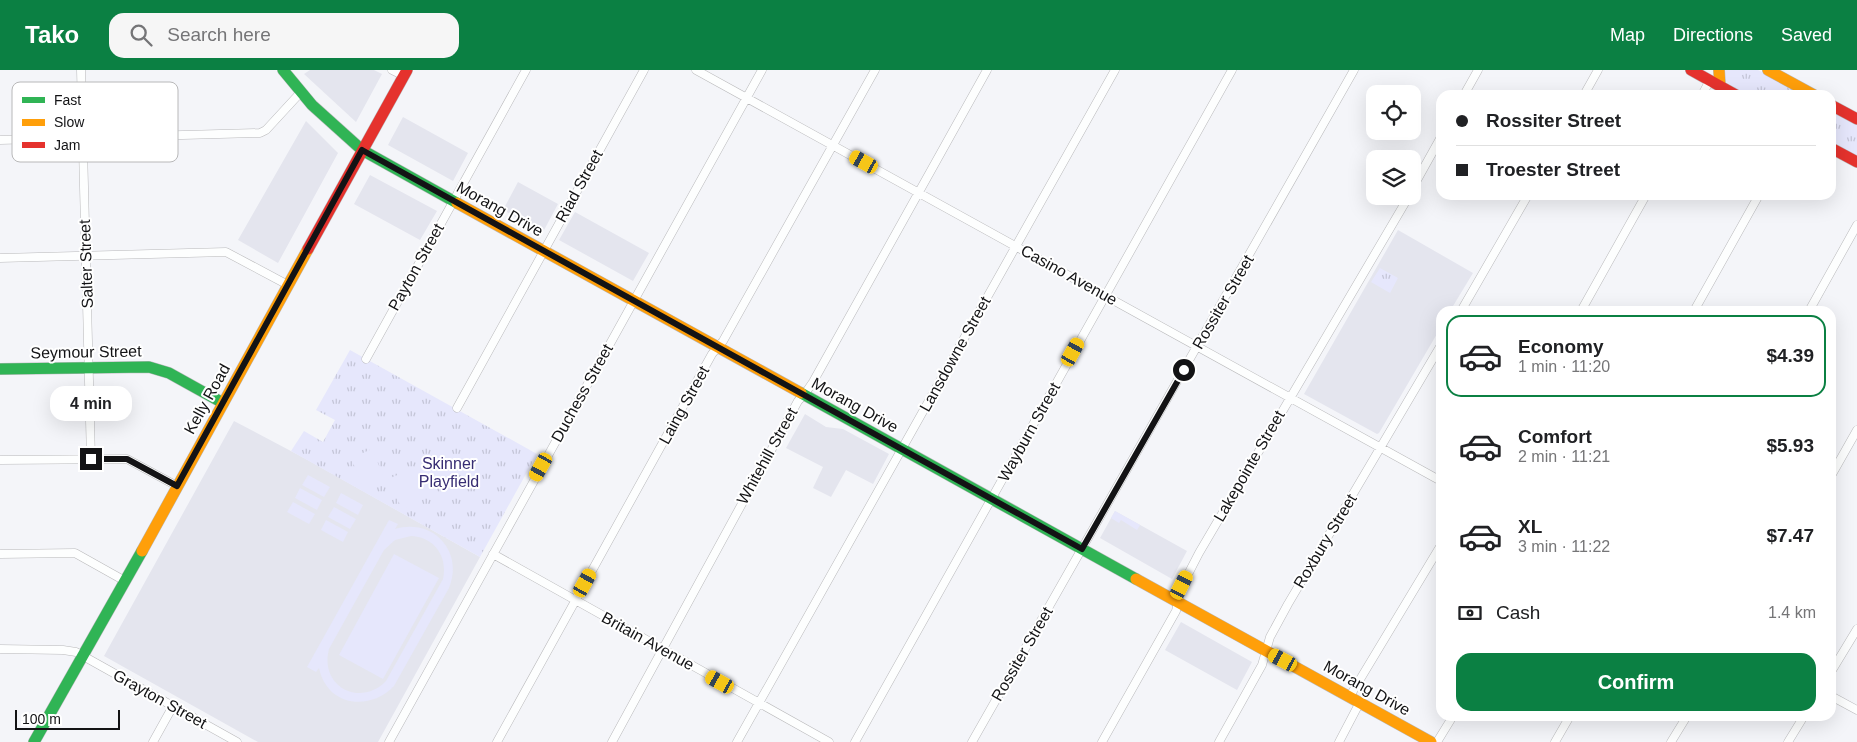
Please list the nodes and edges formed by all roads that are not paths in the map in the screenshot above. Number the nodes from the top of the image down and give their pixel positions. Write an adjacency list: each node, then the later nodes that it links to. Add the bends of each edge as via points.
1 (392, 70): 17 (street)
2 (526, 70): 40 (street, Payton Street)
3 (644, 70): 44 (street, Riad Street)
4 (696, 70): 25 (street, Casino Avenue)
5 (762, 70): 25 (street, Duchess Street)
6 (875, 70): 29 (street, Laing Street)
7 (987, 70): 36 (street, Whitehill Street)
8 (1114, 70): 43 (street, Lansdowne Street)
9 (1232, 70): 48 (street, Wayburn Street)
10 (1354, 70): 54 (street, Rossiter Street)
11 (1478, 70): 19 (street)
12 (1598, 70): 20 (street)
13 (1691, 70): 18 (street)
14 (1719, 70): 18 (street)
15 (1768, 70): 23 (street)
16 (288, 71): 24 (street, Morang Drive)
17 (405, 73): 31 (street, Kelly Road)
18 (1715, 83): 21 (street); 22 (street)
19 (1467, 90)
20 (1587, 90)
21 (1707, 90)
22 (1727, 90)
23 (1805, 90)
24 (301, 92): 28 (street, via 260,133); 31 (street, Morang Drive)
25 (746, 98): 29 (street, Casino Avenue); 49 (street, Duchess Street)
26 (1836, 108): 27 (street)
27 (1857, 119)
28 (178, 135)
29 (832, 145): 36 (street, Casino Avenue); 55 (street, Laing Street)
30 (1436, 145): 35 (street)
31 (362, 150): 40 (street, Morang Drive); 47 (street, Kelly Road)
32 (1836, 151): 34 (street)
33 (83, 162): 45 (street, Salter Street)
34 (1857, 162)
35 (1421, 173)
36 (918, 192): 43 (street, Casino Avenue); 60 (street, Whitehill Street)
37 (1525, 200): 50 (street)
38 (1643, 200): 51 (street)
39 (1756, 200): 52 (street)
40 (452, 201): 44 (street, Morang Drive); 57 (street, Payton Street)
41 (1404, 205): 61 (street, Lakepointe Street)
42 (1857, 225): 53 (street)
43 (1016, 246): 48 (street, Casino Avenue); 66 (street, Lansdowne Street)
44 (542, 251): 49 (street, Morang Drive); 63 (street, Riad Street)
45 (85, 255): 46 (street); 47 (street, via 226,252); 58 (street, Salter Street)
46 (0, 258)
47 (288, 285): 62 (street, Kelly Road)
48 (1105, 296): 54 (street, Casino Avenue); 72 (street, Wayburn Street)
49 (632, 301): 55 (street, Morang Drive); 75 (street, Duchess Street)
50 (1464, 306)
51 (1584, 306)
52 (1697, 306)
53 (1812, 306)
54 (1198, 346): 61 (street, Casino Avenue); 73 (street, Rossiter Street)
55 (717, 348): 60 (street, Morang Drive); 78 (street, Laing Street)
56 (1436, 354): 65 (street, Roxbury Street)
57 (366, 359)
58 (88, 368): 59 (street, Seymour Street); 62 (street, Seymour Street, via 159,368); 67 (street, Salter Street)
59 (0, 369)
60 (804, 395): 66 (street, Morang Drive); 82 (street, Whitehill Street, via 798,400)
61 (1289, 397): 65 (street, Casino Avenue); 79 (street, Lakepointe Street, via 1199,553)
62 (223, 403): 71 (street, Kelly Road)
63 (457, 408)
64 (1857, 430): 69 (street)
65 (1381, 448): 70 (street, Casino Avenue); 83 (street, Roxbury Street, via 1288,602 1270,637)
66 (902, 450): 72 (street, Morang Drive); 89 (street, Lansdowne Street)
67 (91, 459): 68 (street); 71 (street, via 127,459)
68 (0, 460)
69 (1836, 467)
70 (1436, 478)
71 (177, 486): 77 (street, Kelly Road)
72 (992, 499): 73 (street, Morang Drive); 104 (street, Wayburn Street)
73 (1082, 549): 79 (street, Morang Drive); 105 (street, Rossiter Street)
74 (0, 554): 77 (street, via 76,553)
75 (493, 554): 78 (street, Britain Avenue); 99 (street, Duchess Street)
76 (1436, 554): 86 (street)
77 (125, 580): 84 (street, Kelly Road)
78 (576, 600): 82 (street, Britain Avenue); 100 (street, Laing Street)
79 (1177, 602): 83 (street, Morang Drive); 106 (street, Lakepointe Street, via 1176,611)
80 (1857, 629): 85 (street)
81 (0, 649): 84 (street, Grayton Street, via 63,650)
82 (661, 649): 89 (street, Britain Avenue); 101 (street, Whitehill Street)
83 (1267, 651): 86 (street, Morang Drive); 107 (street, Roxbury Street, via 1262,666)
84 (82, 656): 90 (street, Grayton Street); 96 (street, Kelly Road)
85 (1836, 664)
86 (1350, 696): 88 (street, Morang Drive)
87 (1836, 699): 91 (street)
88 (1360, 702): 108 (street); 109 (street, Morang Drive)
89 (759, 704): 102 (street, Lansdowne Street); 103 (street, Britain Avenue)
90 (173, 706): 97 (street); 98 (street, Grayton Street)
91 (1857, 710)
92 (1450, 721): 110 (street)
93 (1567, 721): 111 (street)
94 (1684, 721): 112 (street)
95 (1801, 721): 113 (street)
96 (34, 742)
97 (153, 742)
98 (237, 742)
99 (388, 742)
100 (497, 742)
101 (612, 742)
102 (737, 742)
103 (829, 742)
104 (855, 742)
105 (972, 742)
106 (1102, 742)
107 (1219, 742)
108 (1339, 742)
109 (1431, 742)
110 (1438, 742)
111 (1555, 742)
112 (1671, 742)
113 (1788, 742)

